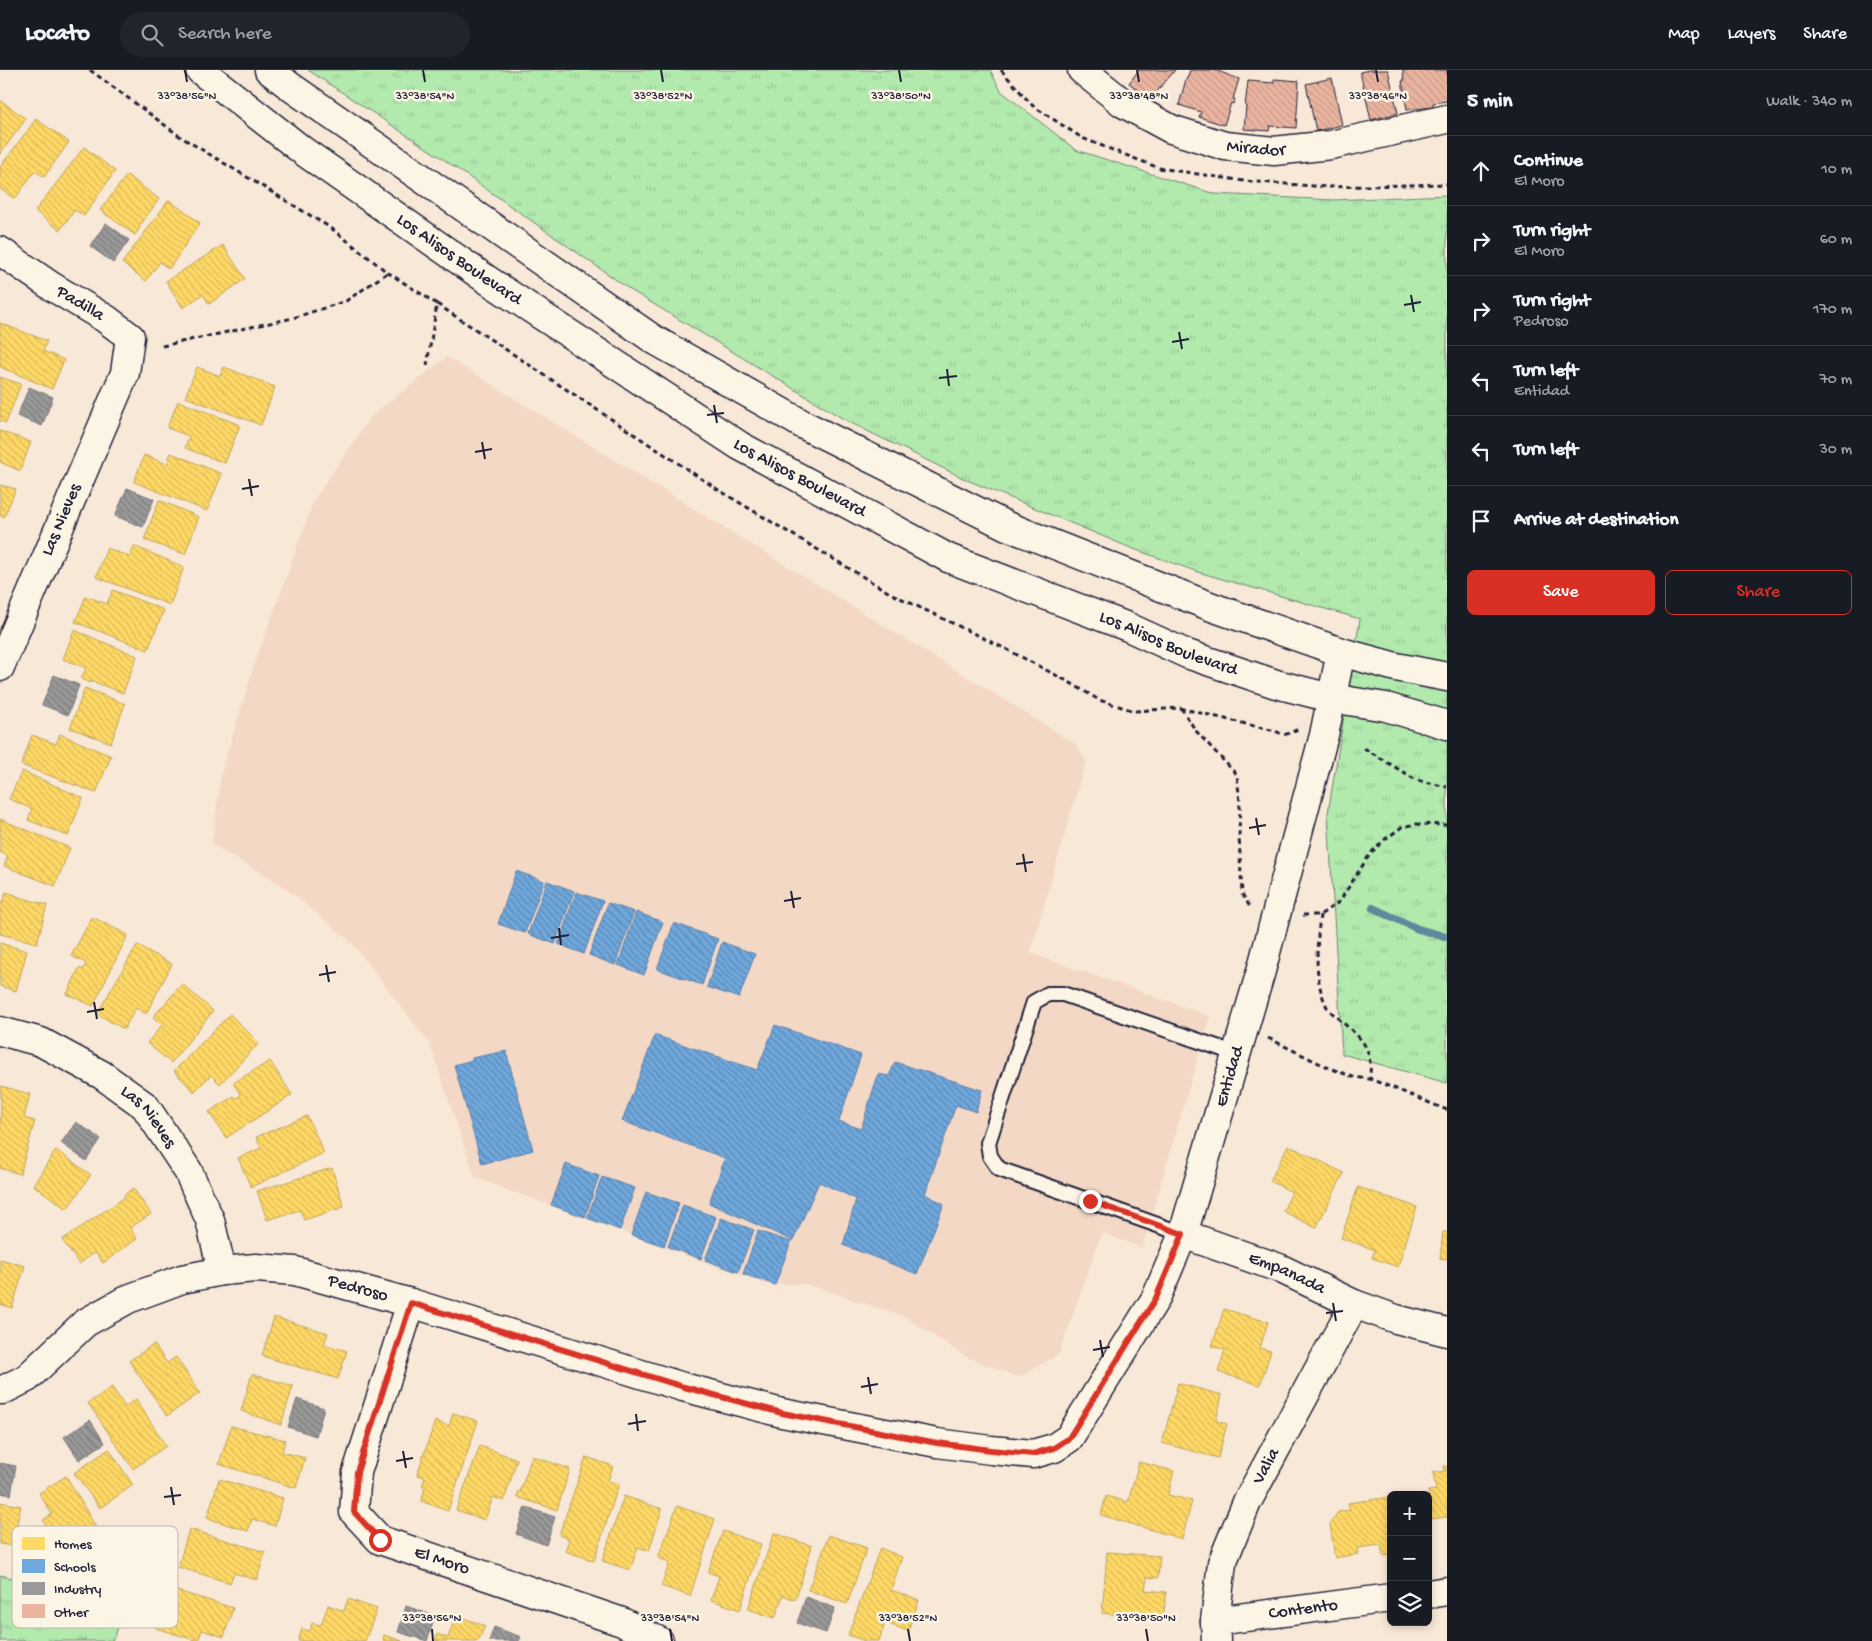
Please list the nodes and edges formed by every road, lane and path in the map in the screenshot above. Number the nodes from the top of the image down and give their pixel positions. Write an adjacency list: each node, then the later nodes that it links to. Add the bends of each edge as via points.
1 (90, 70): 7 (path, via 181,137 331,228)
2 (200, 70): 15 (street, Los Alisos Boulevard, via 303,151 478,273 740,446 948,558 1128,627 1187,654 1276,684)
3 (269, 70): 12 (street, via 653,338 804,425 1007,526 1212,607)
4 (1082, 70): 5 (street, Mirador, via 1123,103 1171,129 1225,146 1274,151 1330,145)
5 (1447, 119)
6 (0, 251): 11 (street, Padilla, via 130,337)
7 (387, 272): 8 (path); 9 (path, via 346,301 302,316)
8 (437, 304): 10 (path); 16 (path, via 717,489 890,592 1010,651 1099,700 1135,711)
9 (162, 346)
10 (427, 365)
11 (125, 373): 13 (street, Las Nieves)
12 (1341, 652): 14 (street); 15 (street, Entidad)
13 (0, 667)
14 (1447, 677)
15 (1332, 698): 17 (street, Los Alisos Boulevard, via 1386,707); 26 (street, Entidad)
16 (1180, 708): 18 (path, via 1284,735); 22 (path, via 1237,775 1242,894)
17 (1447, 725)
18 (1302, 728)
19 (1364, 748): 20 (path, via 1416,780)
20 (1447, 787)
21 (1447, 825): 24 (path, via 1402,827 1370,854 1339,902)
22 (1252, 911)
23 (1298, 915): 24 (path)
24 (1320, 915): 27 (path, via 1316,946 1321,993 1328,1010 1367,1046)
25 (0, 1031): 30 (street, Las Nieves, via 41,1042 102,1074 145,1106 188,1171 210,1220)
26 (1240, 1042): 27 (path, via 1278,1041 1327,1067 1353,1077); 29 (street, Entidad); 29 (lane, via 1063,994 1048,994 1034,1002 988,1143 990,1156 999,1169)
27 (1370, 1079): 28 (path)
28 (1447, 1110)
29 (1183, 1234): 32 (street, Empanada, via 1279,1268); 35 (street, Entidad, via 1156,1298 1069,1438 1054,1448)
30 (222, 1272): 31 (street, Pedroso, via 256,1268 295,1271); 34 (street, Pedroso, via 182,1279 128,1299 86,1323 26,1378)
31 (411, 1303): 35 (street, Pedroso, via 674,1384 782,1413 937,1443); 40 (street, El Moro, via 357,1472 354,1512 380,1540 622,1622)
32 (1354, 1304): 33 (street, Empanada); 39 (street, Valia, via 1247,1502 1222,1563)
33 (1447, 1332)
34 (0, 1390)
35 (1033, 1454)
36 (1447, 1591): 37 (street)
37 (1432, 1593)
38 (1387, 1599): 39 (street, Contento)
39 (1215, 1631)
40 (659, 1641)

